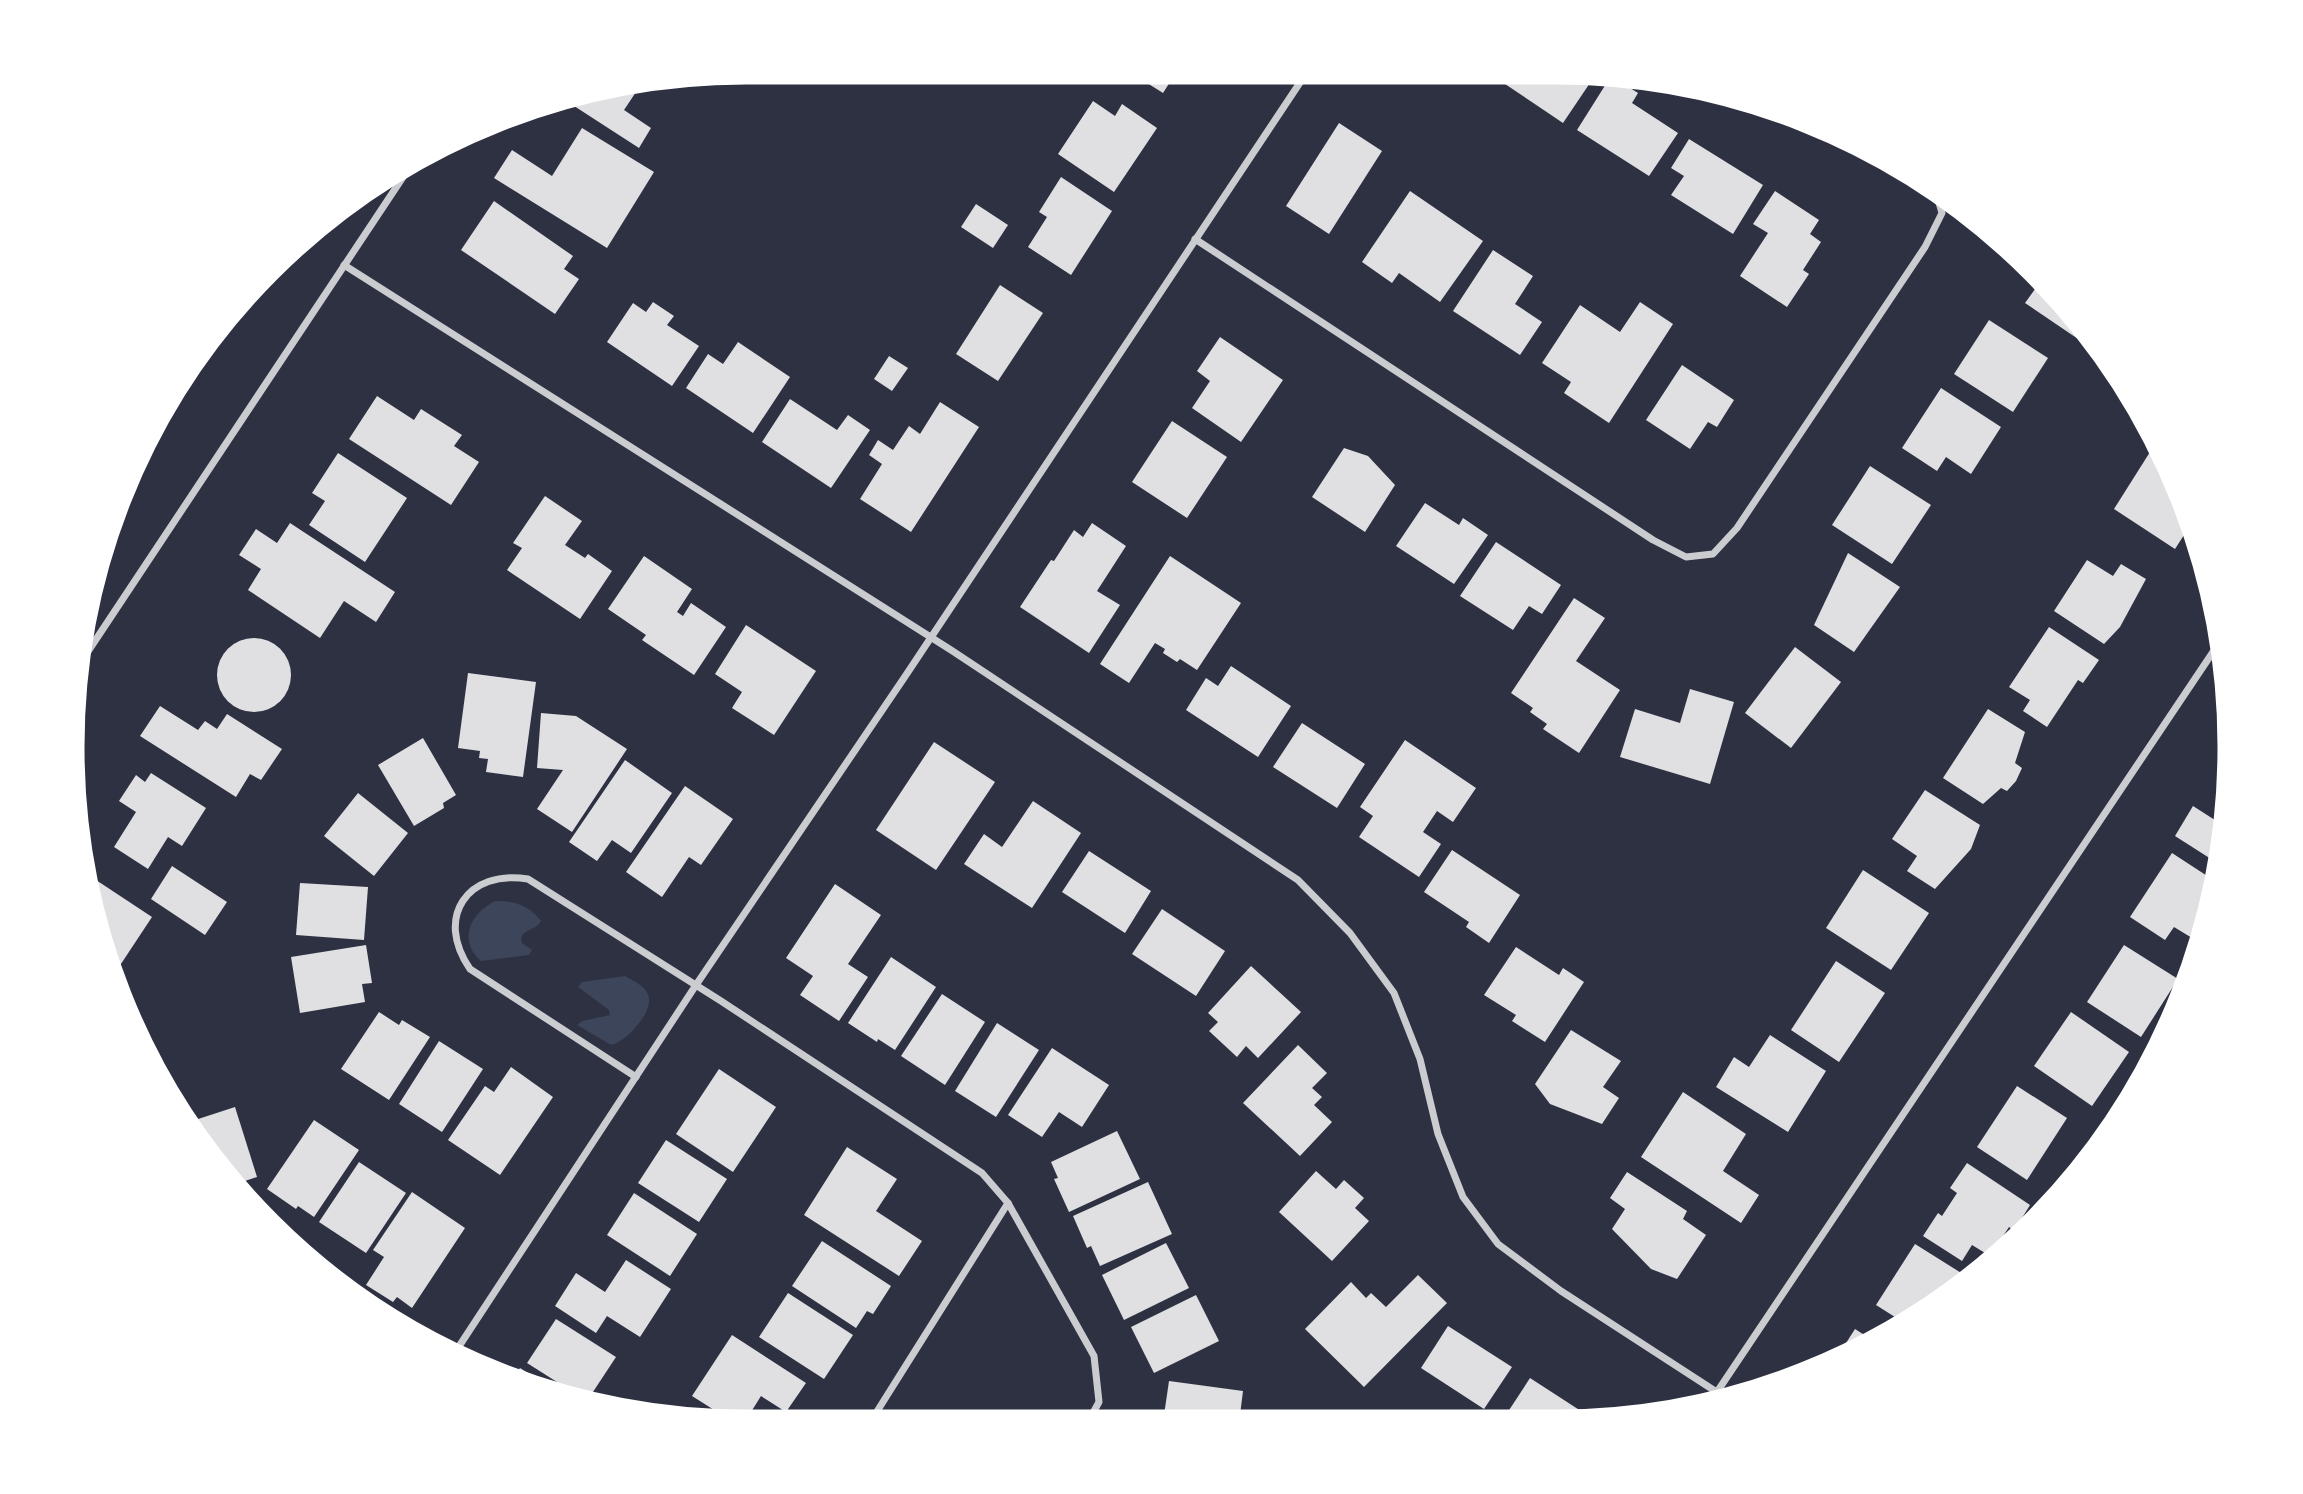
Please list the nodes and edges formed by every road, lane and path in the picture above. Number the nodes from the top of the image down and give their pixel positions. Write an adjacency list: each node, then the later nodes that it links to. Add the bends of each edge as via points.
1 (1302, 80): 4 (street)
2 (403, 177): 5 (street)
3 (1939, 202): 4 (street, via 1942,213 1925,247 1737,528 1713,554 1686,557 1653,540)
4 (1195, 239): 6 (street)
5 (344, 265): 6 (street); 8 (street)
6 (931, 637): 9 (street); 13 (street, via 1298,880 1350,933 1394,993 1420,1059 1438,1134 1463,1196 1498,1244 1561,1291)
7 (2215, 648): 13 (street)
8 (87, 653)
9 (696, 985): 10 (street); 10 (street, via 528,879 493,878 464,900 454,935 470,968); 11 (street, via 982,1173)
10 (636, 1077): 12 (street)
11 (1008, 1203): 14 (street); 15 (street, via 1094,1356 1100,1402)
12 (458, 1348)
13 (1717, 1392)
14 (875, 1414)
15 (1093, 1414)

